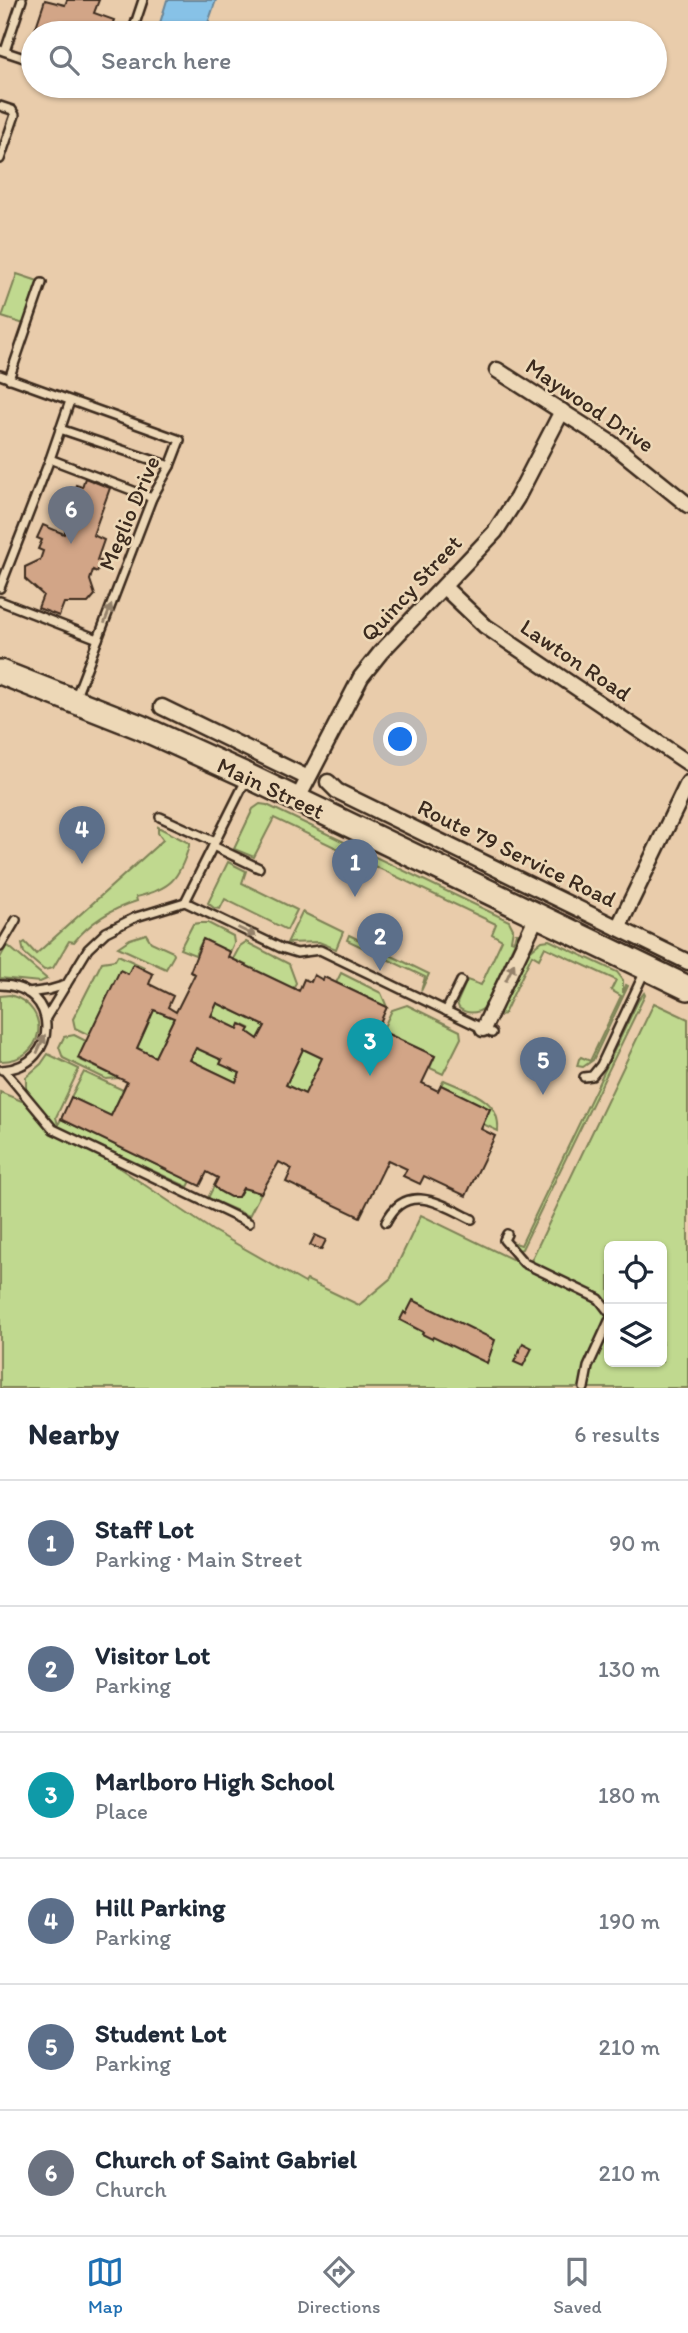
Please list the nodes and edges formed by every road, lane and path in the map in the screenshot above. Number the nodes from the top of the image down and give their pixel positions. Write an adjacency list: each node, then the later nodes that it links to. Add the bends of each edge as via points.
1 (22, 0): 4 (lane)
2 (143, 0): 3 (lane)
3 (136, 21)
4 (3, 51): 5 (lane)
5 (21, 57)
6 (0, 106): 7 (lane, via 15,116)
7 (0, 159)
8 (42, 283): 11 (lane)
9 (497, 370): 13 (street, Maywood Drive)
10 (0, 375): 11 (lane, Meglio Drive)
11 (9, 379): 12 (lane, Meglio Drive)
12 (70, 401): 14 (lane); 16 (lane, Meglio Drive, via 180,440)
13 (562, 411): 18 (street, Maywood Drive, via 611,443); 19 (street, Quincy Street, via 507,515)
14 (60, 429): 15 (lane); 16 (lane)
15 (50, 459): 17 (lane); 20 (lane)
16 (170, 466): 17 (lane, Meglio Drive)
17 (152, 498): 22 (lane, Meglio Drive, one-way to 17)
18 (688, 505)
19 (444, 587): 26 (street, Lawton Road, via 485,626); 28 (street, Quincy Street, via 361,677)
20 (0, 588)
21 (0, 601): 22 (lane)
22 (98, 639): 24 (lane, Meglio Drive)
23 (0, 672): 24 (main road, Main Street)
24 (74, 701): 27 (main road, Main Street)
25 (162, 707): 28 (street)
26 (688, 763)
27 (248, 776): 31 (main road, Main Street); 33 (lane)
28 (308, 778): 31 (street, Quincy Street)
29 (328, 782): 38 (street, Route 79 Service Road, via 337,791)
30 (688, 783): 38 (street)
31 (297, 800): 36 (main road, Main Street)
32 (160, 817): 33 (lane)
33 (214, 844): 34 (lane); 35 (lane)
34 (260, 868)
35 (185, 902): 44 (lane, via 106,932 88,949); 47 (lane, one-way to 47, via 281,948 297,953 320,950)
36 (537, 916): 41 (main road, Main Street); 49 (street, one-way to 36)
37 (16, 920): 39 (lane)
38 (618, 928): 40 (street, Route 79 Service Road)
39 (0, 947)
40 (688, 962)
41 (646, 968): 45 (main road, Main Street); 51 (lane, via 601,1065 592,1076)
42 (461, 981): 47 (lane)
43 (0, 985): 46 (lane)
44 (66, 985): 46 (lane); 48 (lane)
45 (688, 988)
46 (28, 993): 48 (lane)
47 (446, 1011): 49 (lane)
48 (46, 1018): 50 (lane, one-way to 48, via 28,1063 37,1054 44,1043)
49 (485, 1034)
50 (2, 1070): 54 (lane, via 53,1129)
51 (584, 1077)
52 (472, 1219): 53 (lane, via 417,1197 391,1211)
53 (386, 1222)
54 (249, 1223)
55 (507, 1234): 56 (lane, via 504,1240 524,1263)
56 (604, 1304)
57 (604, 1331): 58 (lane, via 587,1367)
58 (584, 1388)

